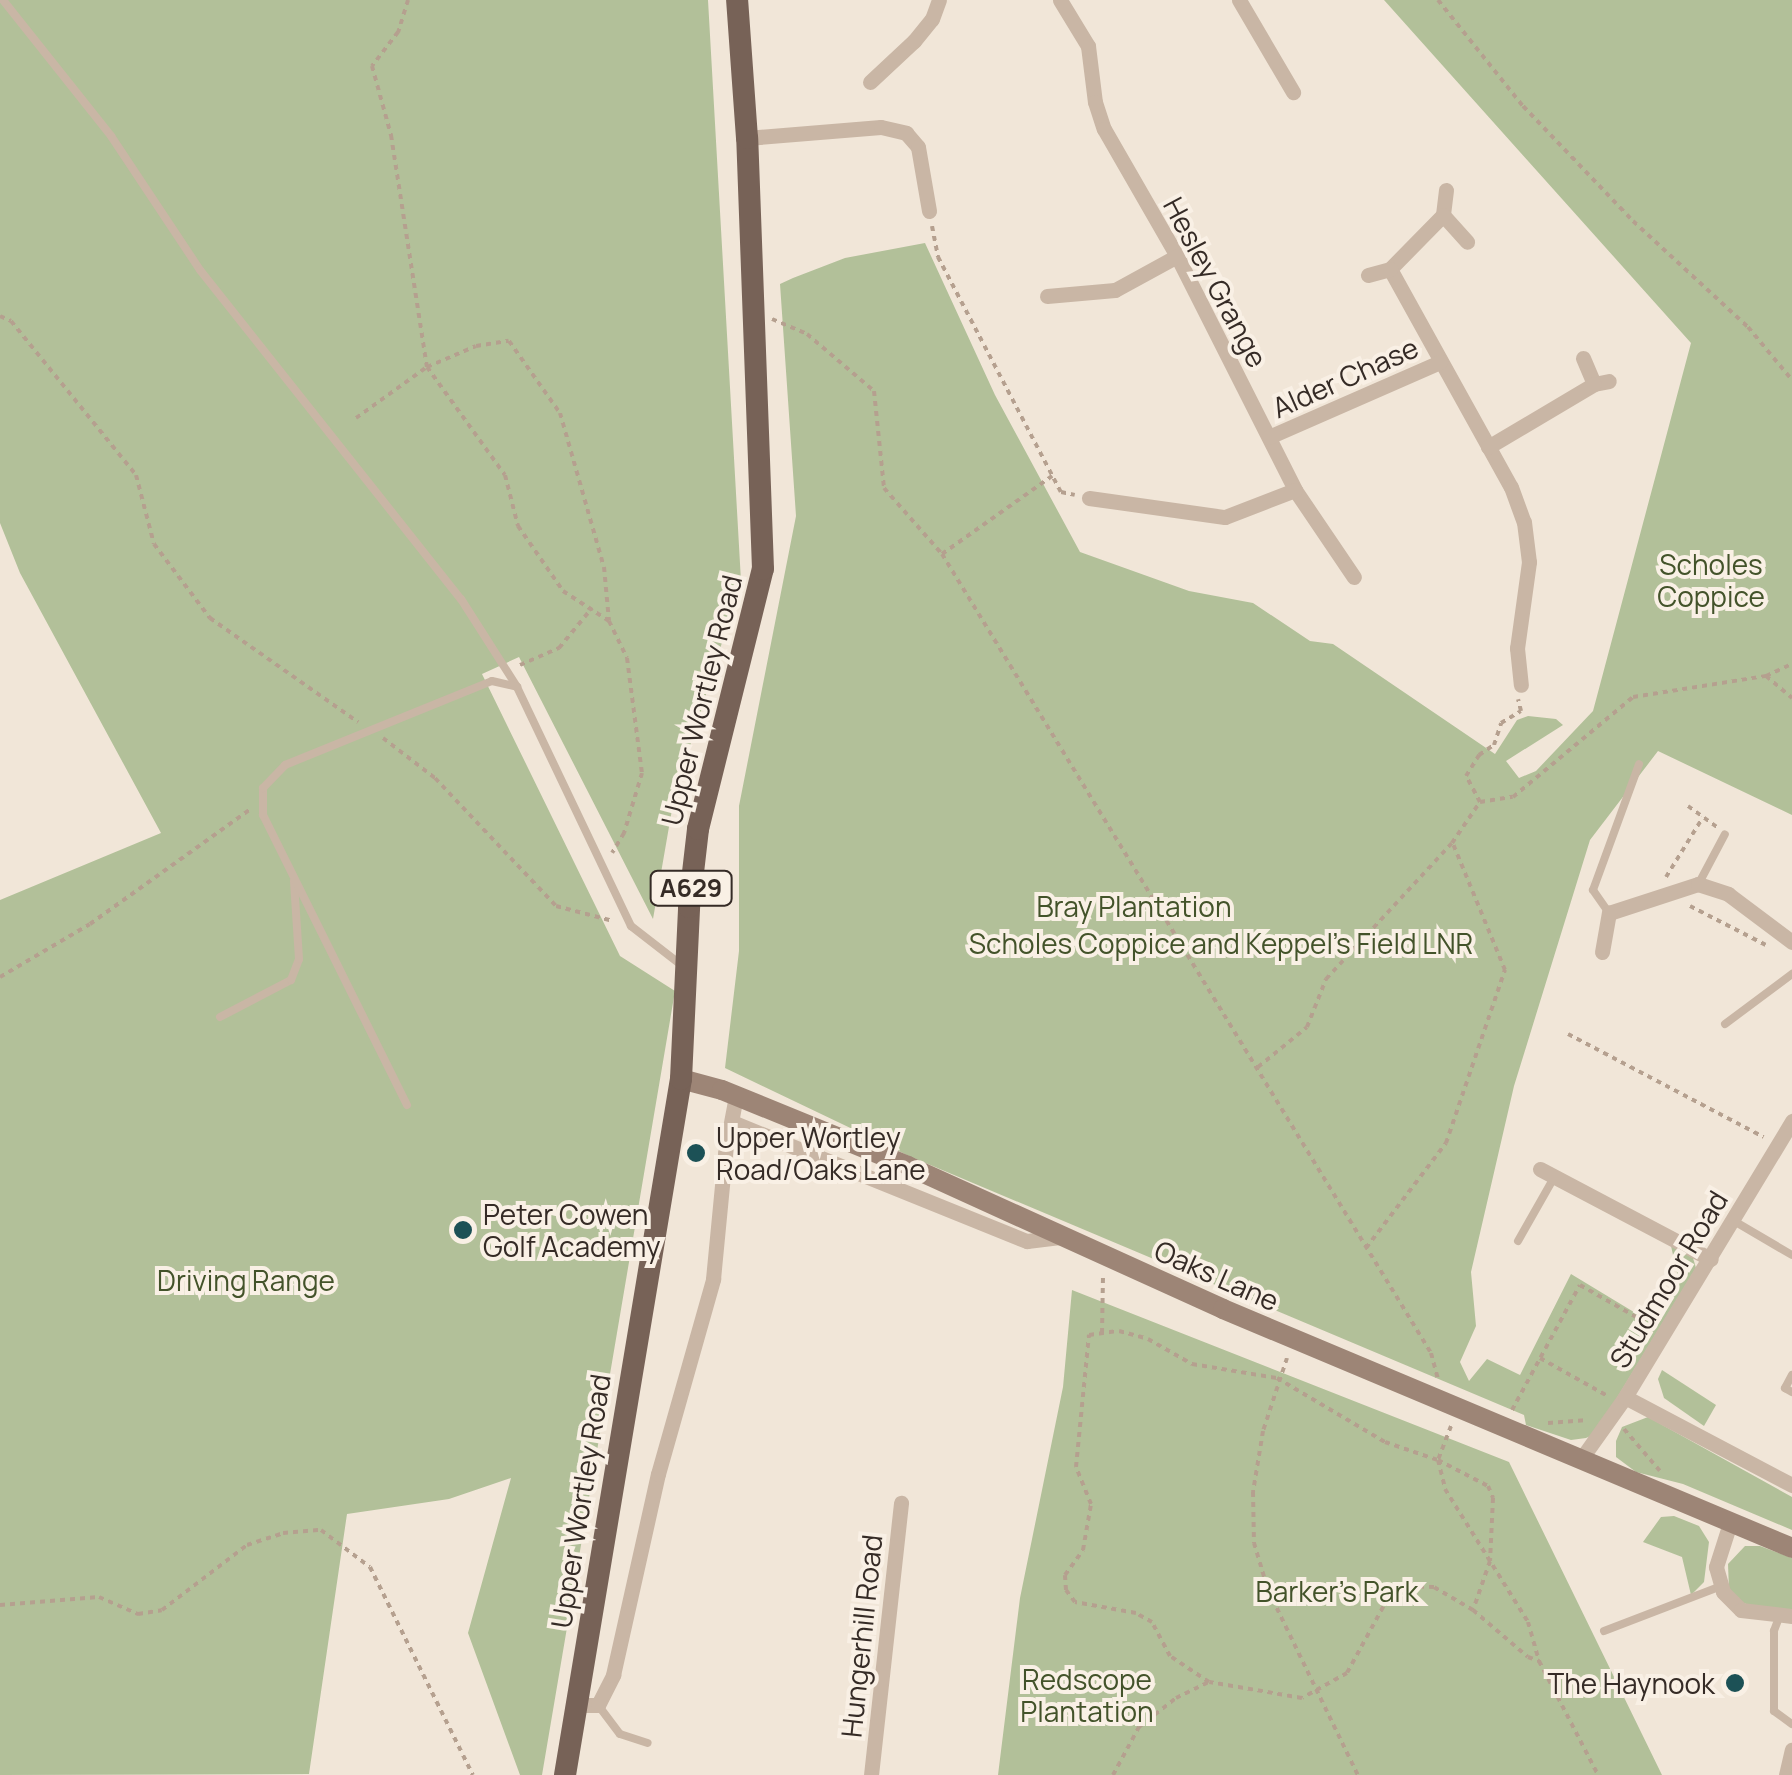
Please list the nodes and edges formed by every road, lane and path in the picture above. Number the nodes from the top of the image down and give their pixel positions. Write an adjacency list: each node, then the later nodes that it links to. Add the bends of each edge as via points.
1 (4, 0): 36 (lane, via 111,136 200,270 461,599)
2 (408, 0): 23 (path, via 398,32 372,66 391,135)
3 (736, 0): 10 (main road, Upper Wortley Road / A629)
4 (939, 0): 8 (street, via 914,41)
5 (1060, 0): 15 (street, Hesley Grange, via 1088,46 1104,129)
6 (1239, 0): 9 (street)
7 (1438, 0): 24 (path, via 1523,106 1748,328)
8 (870, 82)
9 (1293, 92)
10 (748, 138): 12 (street, via 881,128 906,133 918,147); 19 (main road, Upper Wortley Road / A629)
11 (1446, 190): 13 (street)
12 (928, 211): 28 (path, via 938,256)
13 (1443, 215): 14 (street); 16 (street)
14 (1466, 242)
15 (1177, 256): 18 (street, via 1115,290); 26 (street, Hesley Grange)
16 (1390, 268): 17 (street); 22 (street)
17 (1368, 275)
18 (1047, 296)
19 (754, 312): 31 (path, via 807,334 874,390 884,488); 59 (main road, Upper Wortley Road / A629, via 763,570 698,829)
20 (0, 316): 41 (path, via 11,321 136,474 154,544 210,618)
21 (1583, 358): 27 (street, via 1601,383)
22 (1440, 362): 26 (street, Alder Chase); 27 (street)
23 (427, 366): 25 (path); 33 (path, via 505,476 518,526 563,591); 34 (path, via 476,346 509,342 534,371 560,413 581,478 604,567)
24 (1792, 380)
25 (356, 418)
26 (1269, 437): 29 (street, Hesley Grange)
27 (1488, 447): 38 (street, via 1524,522 1529,562 1517,648)
28 (1053, 476): 30 (path, via 1062,492); 31 (path)
29 (1295, 490): 30 (street, via 1225,517); 32 (street, Hesley Grange)
30 (1090, 498)
31 (942, 554): 65 (path)
32 (1354, 577)
33 (592, 608): 34 (path); 36 (path, via 559,648)
34 (608, 622): 49 (path, via 627,658 642,773 624,833)
35 (1792, 664): 37 (path)
36 (506, 671): 39 (lane)
37 (1766, 676): 40 (path); 44 (path, via 1633,698 1513,797)
38 (1521, 685): 44 (path, via 1521,711 1500,723 1494,745 1466,776)
39 (517, 687): 41 (lane, via 492,681); 49 (lane)
40 (1792, 698)
41 (372, 731): 43 (lane, via 285,766 263,788); 55 (path, via 435,778 556,906)
42 (1639, 764): 54 (lane, via 1593,890)
43 (260, 801): 50 (lane); 61 (path, via 90,924)
44 (1480, 802): 48 (path)
45 (1688, 806): 46 (path)
46 (1703, 817): 47 (path); 53 (path)
47 (1725, 834): 51 (lane)
48 (1452, 843): 65 (path, via 1326,979 1307,1027); 76 (path, via 1505,970 1446,1144)
49 (605, 866): 55 (lane)
50 (294, 877): 62 (lane, via 298,960 291,980); 68 (lane)
51 (1698, 884): 52 (street); 56 (street, via 1728,894)
52 (1670, 895): 53 (street); 57 (path)
53 (1652, 900): 54 (street)
54 (1609, 912): 58 (street)
55 (632, 926): 59 (lane)
56 (1792, 942)
57 (1774, 950)
58 (1602, 952)
59 (687, 969): 66 (main road, Upper Wortley Road / A629)
60 (1792, 974): 63 (lane)
61 (0, 977)
62 (220, 1017)
63 (1725, 1024)
64 (1568, 1034): 71 (path)
65 (1256, 1069): 76 (path)
66 (681, 1079): 67 (street, Oaks Lane); 108 (main road, Upper Wortley Road / A629)
67 (736, 1096): 70 (street, Upper Wortley Road); 74 (street, Oaks Lane)
68 (407, 1105)
69 (1792, 1121): 71 (street, Studmoor Road)
70 (732, 1122): 74 (street, via 1027,1241); 108 (street, Upper Wortley Road, via 713,1279 658,1474 613,1675)
71 (1778, 1145): 73 (street, Studmoor Road)
72 (1548, 1173): 75 (lane); 79 (street)
73 (1734, 1221): 78 (lane); 79 (street, Studmoor Road)
74 (1066, 1236): 77 (street, Oaks Lane)
75 (1518, 1241)
76 (1366, 1248): 88 (path, via 1430,1353)
77 (1104, 1254): 80 (path); 82 (street, Oaks Lane)
78 (1792, 1256)
79 (1711, 1259): 81 (street, Studmoor Road)
80 (1102, 1333): 85 (path, via 1148,1338 1208,1368); 106 (path, via 1089,1334 1076,1467 1091,1504 1083,1550 1065,1575 1066,1590 1076,1602 1136,1612 1152,1622 1170,1656)
81 (1665, 1333): 83 (path, via 1580,1285); 87 (street, Studmoor Road)
82 (1295, 1340): 85 (path); 88 (street, Oaks Lane)
83 (1540, 1358): 87 (path); 91 (path)
84 (1792, 1375): 86 (lane, via 1784,1388)
85 (1277, 1378): 93 (path, via 1384,1442); 107 (path, via 1253,1492 1254,1544 1268,1590)
86 (1792, 1392)
87 (1623, 1400): 89 (street, Studmoor Road); 94 (street)
88 (1451, 1404): 91 (street, Oaks Lane); 93 (path)
89 (1610, 1418): 90 (path); 92 (street, Studmoor Road); 95 (path, via 1666,1478)
90 (1545, 1423)
91 (1503, 1426): 92 (street, Oaks Lane)
92 (1580, 1458): 95 (street, Oaks Lane)
93 (1438, 1460): 99 (path, via 1445,1488); 99 (path, via 1488,1486)
94 (1792, 1485)
95 (1666, 1496): 97 (street, Oaks Lane)
96 (901, 1503): 114 (street, Hungerhill Road)
97 (1730, 1523): 98 (street, Oaks Lane); 100 (street, via 1716,1567)
98 (1792, 1548)
99 (1490, 1561): 102 (path); 105 (path, via 1528,1622)
100 (1721, 1586): 103 (street, via 1741,1610); 104 (lane)
101 (0, 1605): 112 (path, via 99,1597 138,1614 162,1610 247,1546 283,1532 321,1530 370,1566)
102 (1473, 1610): 105 (path); 107 (path, via 1434,1586 1409,1586 1388,1598 1348,1673)
103 (1786, 1616): 109 (lane, via 1774,1631 1774,1711)
104 (1604, 1631)
105 (1539, 1661): 117 (path)
106 (1209, 1682): 107 (path, via 1302,1698); 115 (path, via 1139,1727)
107 (1316, 1690): 116 (path)
108 (587, 1705): 110 (lane, via 620,1734); 113 (main road, Upper Wortley Road / A629)
109 (1792, 1724)
110 (648, 1744)
111 (1792, 1750): 118 (street)
112 (474, 1775)
113 (565, 1775)
114 (871, 1775)
115 (1113, 1775)
116 (1358, 1775)
117 (1598, 1775)
118 (1786, 1775)

